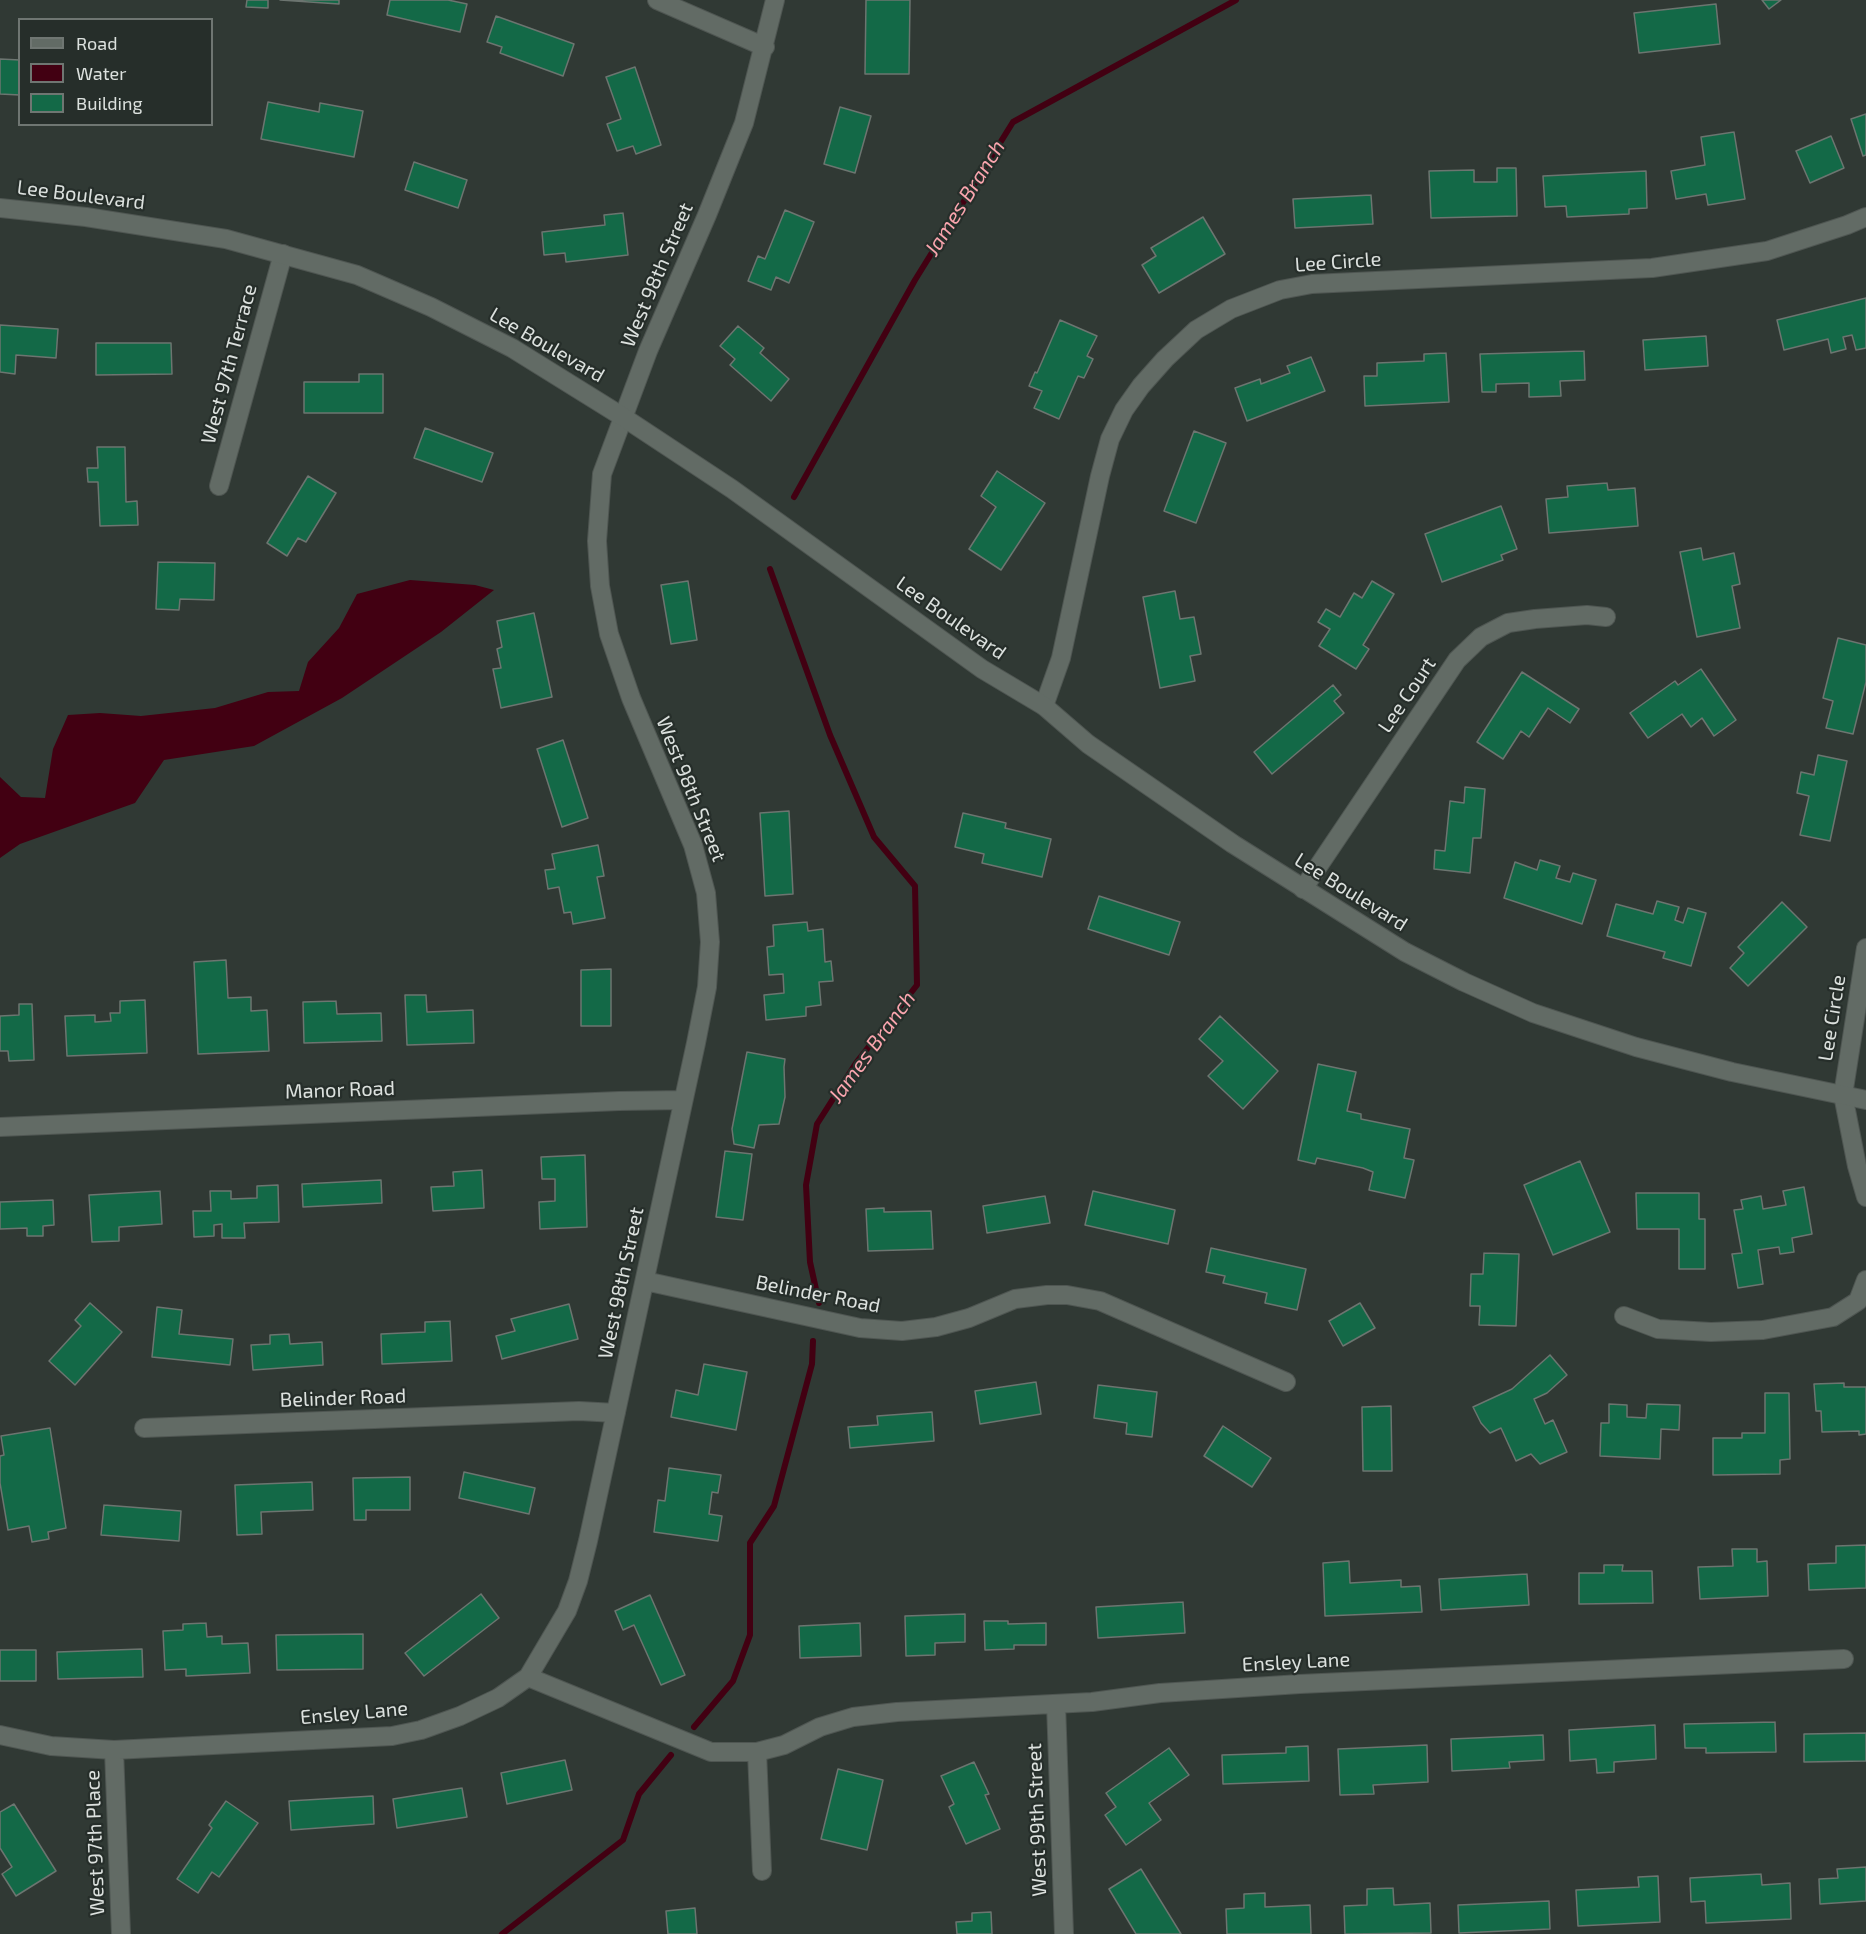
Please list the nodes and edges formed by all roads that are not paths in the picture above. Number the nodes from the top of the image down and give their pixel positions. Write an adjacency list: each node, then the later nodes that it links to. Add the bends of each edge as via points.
1 (657, 0): 3 (street)
2 (776, 0): 3 (street, West 98th Street)
3 (765, 47): 7 (street, West 98th Street, via 744,123)
4 (0, 208): 6 (street, Lee Boulevard, via 176,230)
5 (1866, 217): 10 (street, Lee Circle, via 1767,251 1652,268 1312,284 1280,290 1196,330 1141,386 1110,439 1061,658)
6 (282, 254): 7 (street, Lee Boulevard, via 357,275 432,307 512,348); 8 (street, West 97th Terrace)
7 (623, 417): 10 (street, Lee Boulevard, via 804,539 982,669); 14 (street, West 98th Street, via 602,474 597,516 600,586 609,634 631,698 693,845 709,918 707,987)
8 (219, 486)
9 (1606, 617): 11 (street, Lee Court, via 1587,615 1508,623 1481,637 1457,660)
10 (1044, 706): 11 (street, Lee Boulevard, via 1088,744)
11 (1303, 889): 13 (street, Lee Boulevard, via 1405,952 1533,1013 1636,1047)
12 (1866, 948): 13 (street, Lee Circle)
13 (1843, 1095): 15 (street, Lee Boulevard); 17 (street)
14 (682, 1100): 16 (street, Manor Road); 19 (street, West 98th Street)
15 (1866, 1100)
16 (0, 1127)
17 (1866, 1197)
18 (1866, 1280): 20 (street, via 1858,1301 1833,1317 1763,1330 1658,1329)
19 (645, 1281): 21 (street, Belinder Road, via 860,1328 902,1331 969,1318 1015,1299 1067,1295 1100,1301); 22 (street, West 98th Street)
20 (1624, 1316)
21 (1286, 1382)
22 (615, 1413): 23 (street, Belinder Road, via 579,1411); 25 (street, West 98th Street, via 578,1581 567,1611)
23 (144, 1428)
24 (1844, 1659): 26 (street, Ensley Lane, via 1300,1684)
25 (528, 1677): 28 (street, Ensley Lane, via 498,1698 460,1716 392,1736); 29 (street, Ensley Lane, via 711,1752)
26 (1056, 1704): 29 (street, Ensley Lane, via 853,1717); 32 (street, West 99th Street)
27 (0, 1735): 28 (street, Ensley Lane, via 51,1746)
28 (114, 1750): 31 (street, West 97th Place)
29 (757, 1752): 30 (street)
30 (762, 1871)
31 (121, 1934)
32 (1064, 1934)

